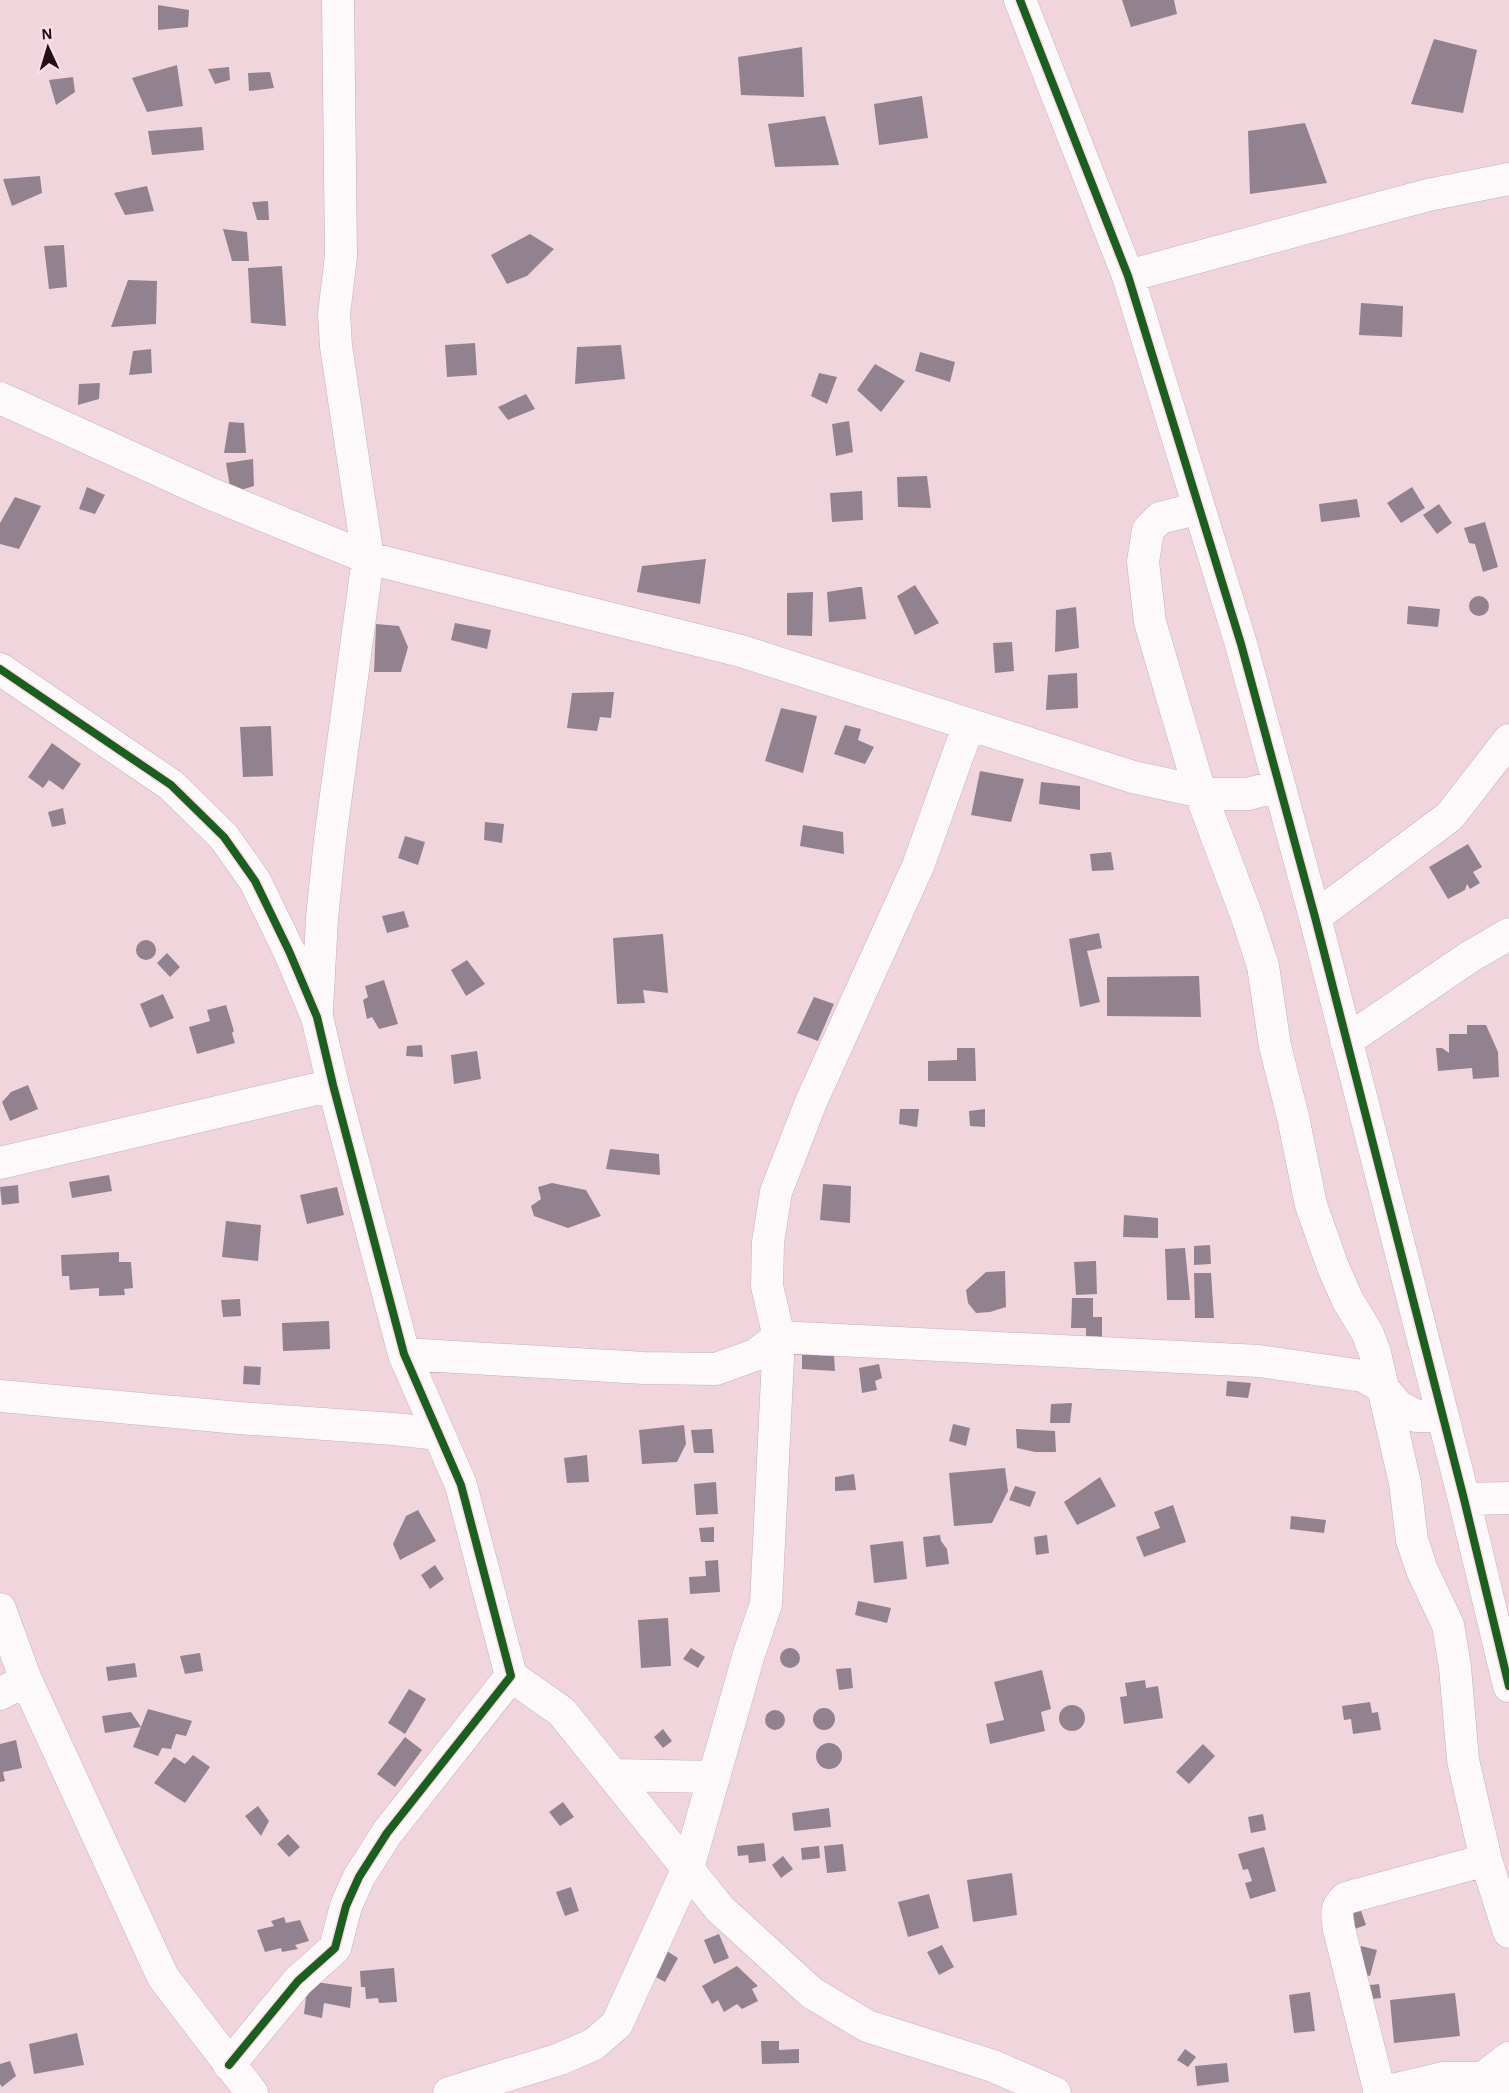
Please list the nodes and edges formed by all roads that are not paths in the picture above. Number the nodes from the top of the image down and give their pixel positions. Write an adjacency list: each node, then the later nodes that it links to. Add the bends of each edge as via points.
1 (338, 0): 7 (street, via 341,256 335,336)
2 (1020, 0): 4 (street)
3 (1509, 179): 4 (street, via 1428,195)
4 (1128, 276): 6 (street)
5 (0, 398): 7 (street, via 209,493)
6 (1199, 508): 11 (street, via 1241,644); 12 (street, via 1160,518 1148,530 1143,561 1150,622)
7 (368, 558): 9 (street, via 741,651); 15 (street, via 330,840)
8 (0, 669): 15 (street, via 171,785 224,837 255,881)
9 (969, 724): 12 (street, via 1133,777); 19 (street, via 918,866 811,1102 776,1192 768,1242 767,1286)
10 (1509, 740): 13 (street, via 1450,816)
11 (1278, 786): 12 (street, via 1248,794); 13 (street)
12 (1200, 792): 21 (street, via 1263,966 1275,1046 1311,1205 1340,1284 1367,1332)
13 (1315, 917): 16 (street)
14 (1509, 934): 16 (street)
15 (317, 1017): 17 (street)
16 (1346, 1041): 23 (street)
17 (333, 1085): 18 (street); 20 (street)
18 (0, 1163)
19 (779, 1336): 20 (street, via 754,1355 716,1369); 21 (street, via 1259,1361 1363,1376); 32 (street, via 766,1604)
20 (404, 1354): 24 (street)
21 (1382, 1387): 23 (street, via 1398,1406 1416,1416); 33 (street, via 1405,1483 1412,1539 1448,1625 1463,1760)
22 (0, 1396): 24 (street)
23 (1441, 1416): 26 (street)
24 (438, 1434): 28 (street, via 461,1485)
25 (1509, 1498): 26 (street)
26 (1464, 1499): 29 (street)
27 (0, 1609): 30 (street)
28 (511, 1676): 31 (street, via 562,1712); 37 (street, via 387,1833 359,1876 334,1948 298,1981)
29 (1509, 1686)
30 (13, 1687): 37 (street, via 163,1977)
31 (613, 1775): 32 (street); 34 (street)
32 (714, 1777): 34 (street)
33 (1486, 1860): 35 (street); 42 (street, via 1346,1898 1339,1904 1339,1929)
34 (688, 1868): 39 (street, via 720,1909 812,1993 867,2026 993,2066); 41 (street, via 617,2024 594,2044 560,2059)
35 (1509, 1932)
36 (1509, 2058): 38 (street)
37 (229, 2065): 40 (street)
38 (1496, 2084): 42 (street, via 1443,2078)
39 (1043, 2090)
40 (252, 2093)
41 (449, 2093)
42 (1380, 2093)

